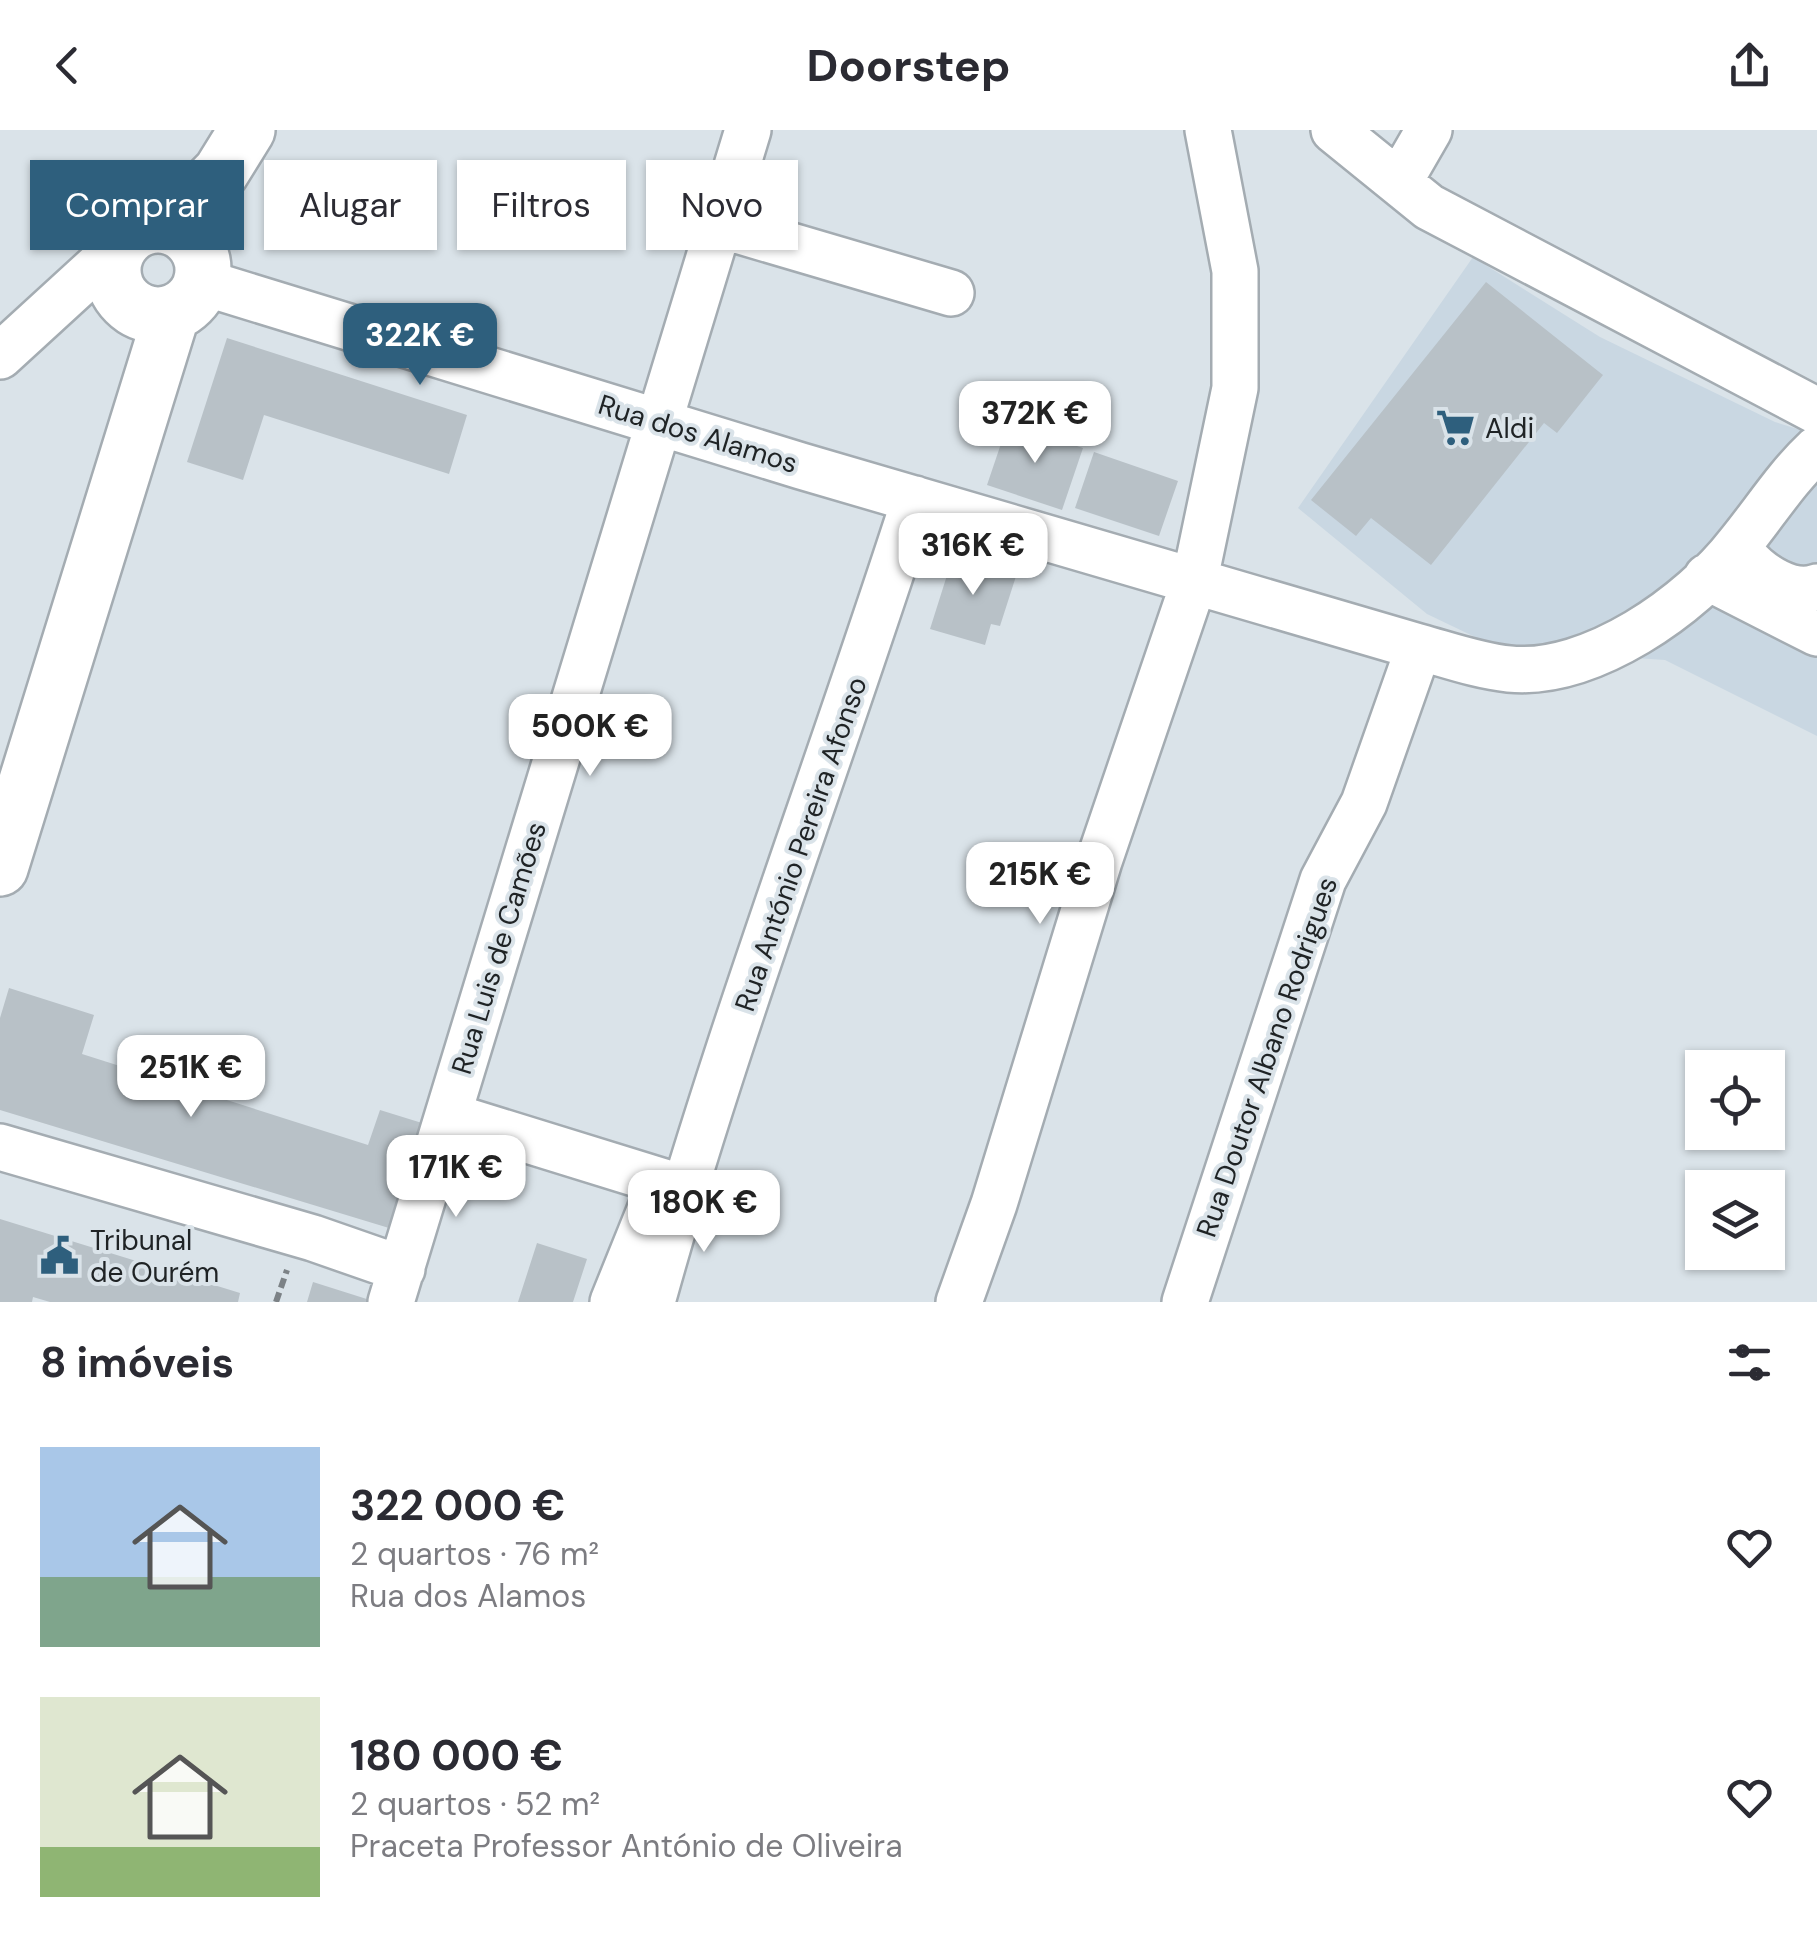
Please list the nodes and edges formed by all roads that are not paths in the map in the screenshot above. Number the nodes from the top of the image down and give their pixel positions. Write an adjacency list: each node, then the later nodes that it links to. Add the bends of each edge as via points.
1 (748, 130): 6 (street, Rua Luis de Camões)
2 (1208, 130): 18 (street, via 1235,271 1235,388)
3 (1334, 130): 7 (street)
4 (1429, 130): 7 (street)
5 (234, 151): 10 (main road)
6 (739, 160)
7 (1398, 182): 13 (street, via 1430,208)
8 (798, 248): 11 (street)
9 (713, 250): 14 (street, Rua Luis de Camões)
10 (160, 274): 12 (street, via 64,297); 14 (street, Rua dos Alamos); 22 (main road, via 154,376)
11 (951, 292)
12 (0, 356)
13 (1817, 411)
14 (661, 422): 16 (street, Rua dos Alamos); 23 (street, Rua Luis de Camões)
15 (1817, 449): 17 (street, Rua dos Alamos)
16 (914, 498): 18 (street, Rua dos Alamos); 25 (street, Rua António Pereira Afonso)
17 (1722, 562): 19 (street, via 1750,562 1786,586); 20 (street); 21 (street, Rua dos Alamos, via 1674,613 1602,649 1546,667 1511,669)
18 (1195, 579): 21 (street, Rua dos Alamos); 29 (street)
19 (1817, 587)
20 (1817, 633)
21 (1420, 647): 30 (street, Rua Doutor Albano Rodrigues, via 1364,803 1323,880)
22 (0, 868)
23 (450, 1116): 25 (street); 26 (street, Rua Luis de Camões)
24 (0, 1147): 26 (street, via 313,1238)
25 (683, 1188): 27 (street, via 651,1208); 28 (street, Rua António Pereira Afonso)
26 (397, 1286)
27 (613, 1302)
28 (652, 1302)
29 (960, 1302)
30 (1185, 1302)

